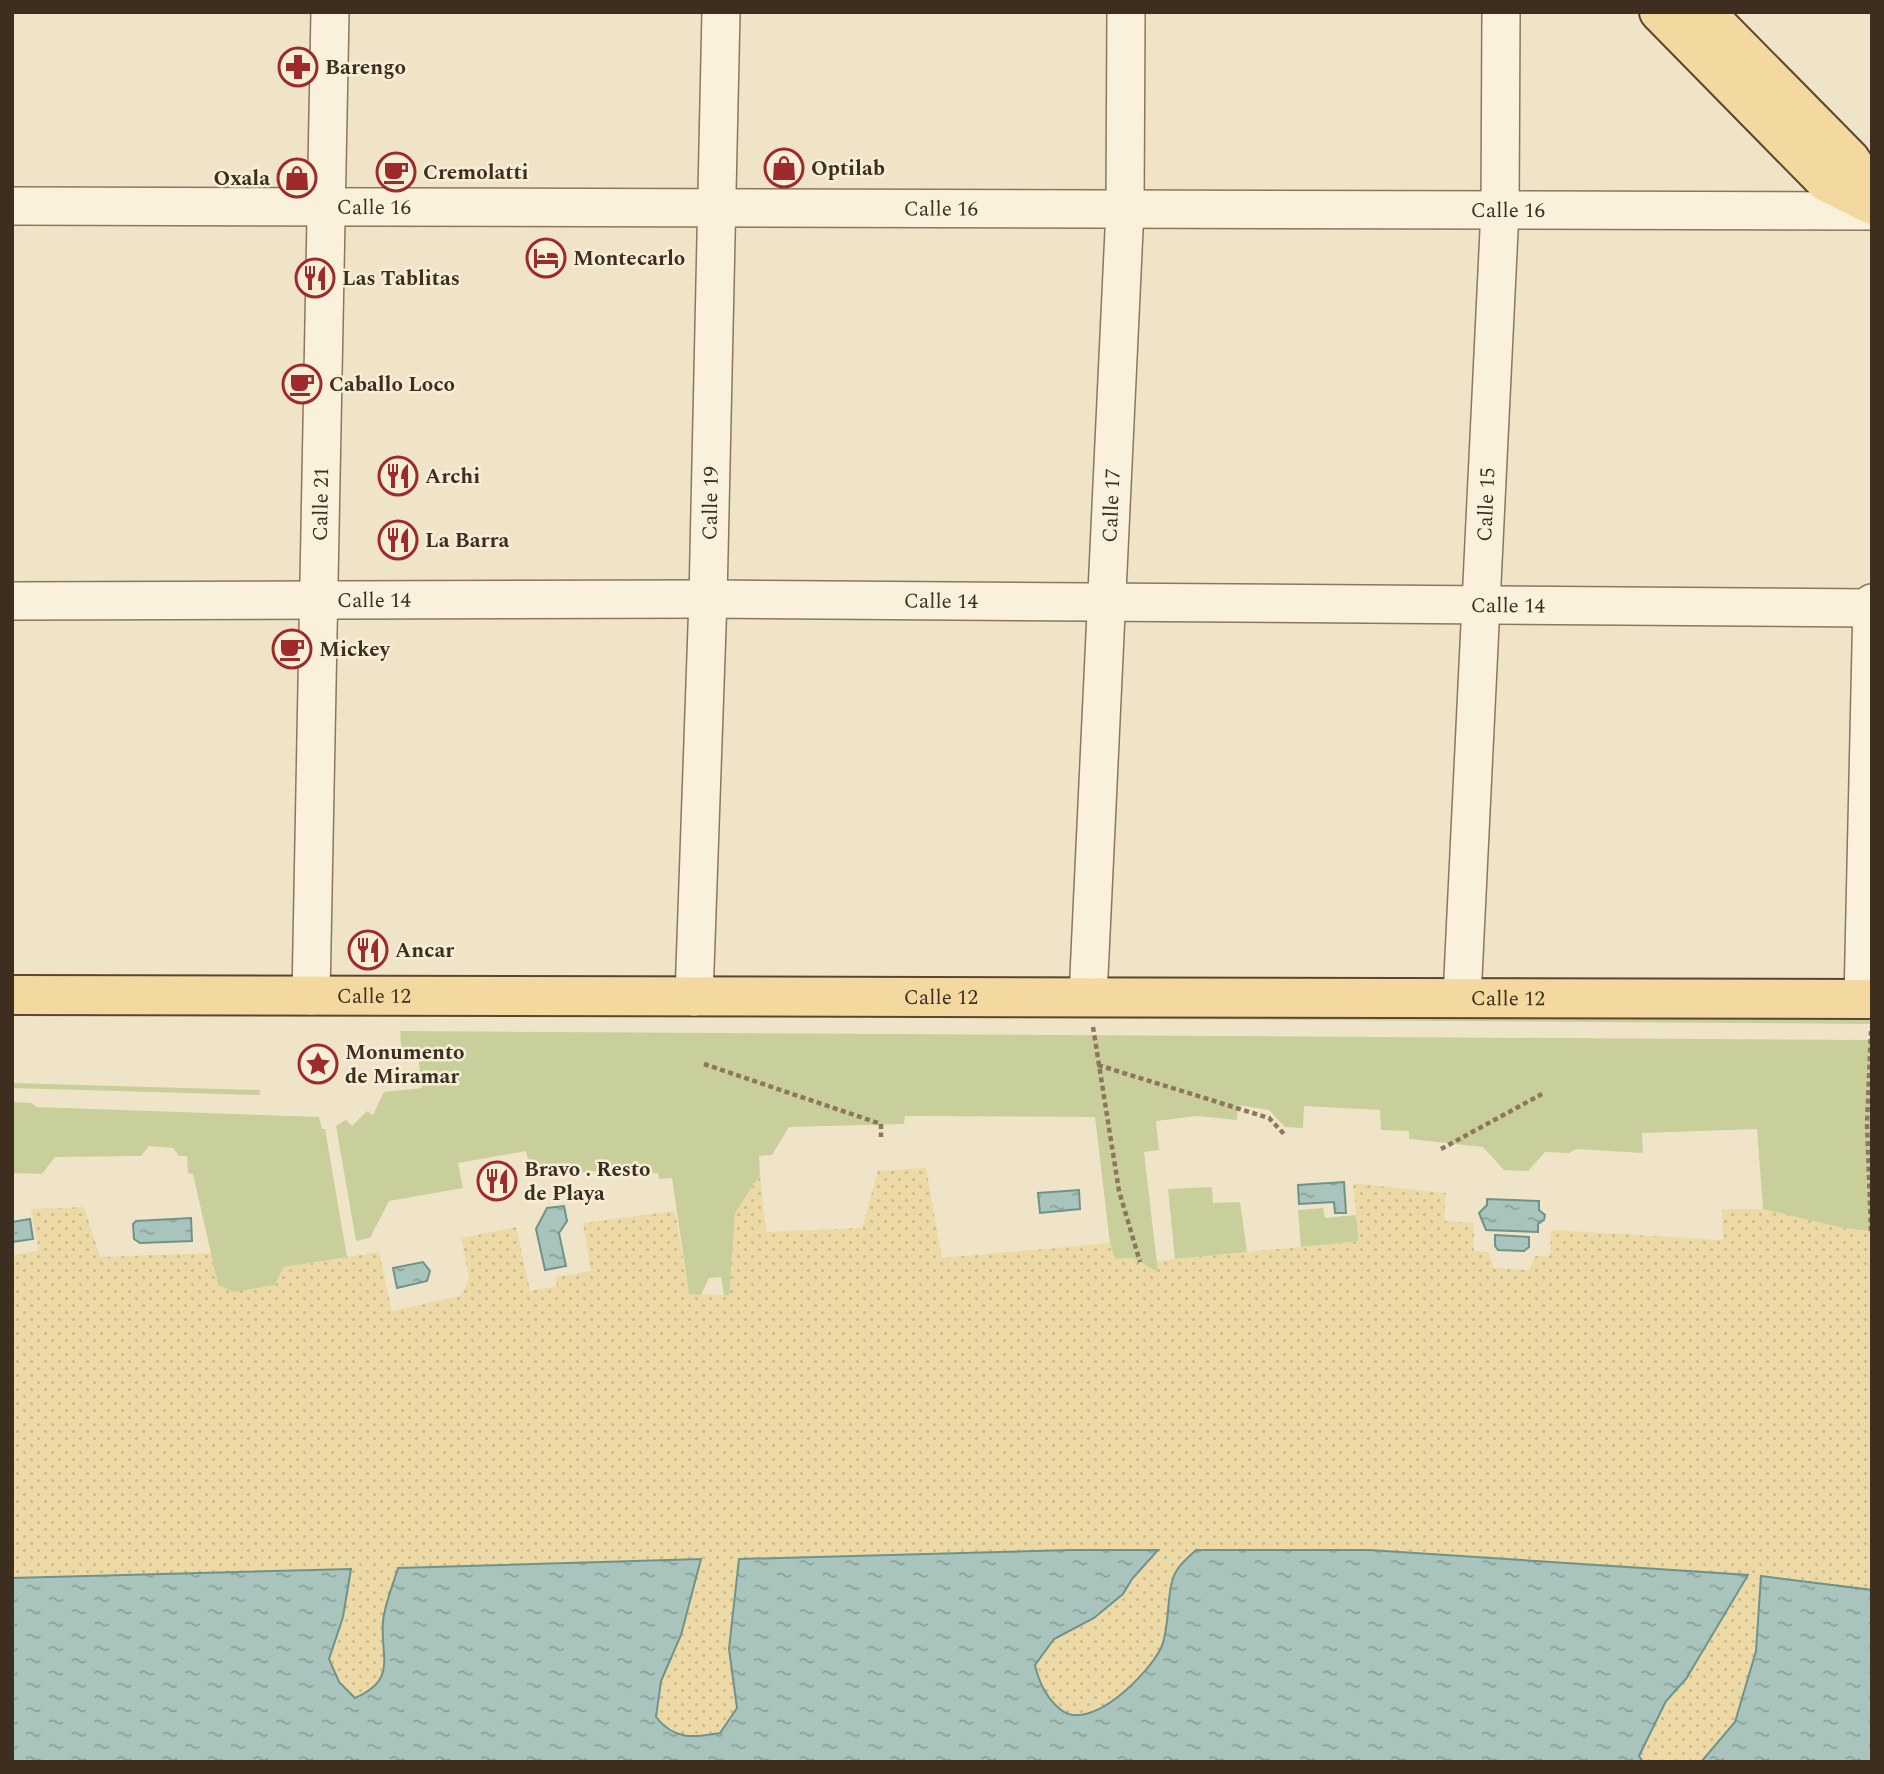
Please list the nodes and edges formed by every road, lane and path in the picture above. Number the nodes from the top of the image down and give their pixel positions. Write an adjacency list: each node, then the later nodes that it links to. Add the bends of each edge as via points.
1 (330, 12): 10 (street, Calle 21)
2 (721, 12): 11 (street, Calle 19)
3 (1126, 12): 12 (street, Calle 17)
4 (1501, 12): 13 (street, Calle 15)
5 (1659, 12): 8 (main road, via 1826,182)
6 (1705, 12): 7 (main road, via 1850,159)
7 (1872, 192)
8 (1872, 205)
9 (12, 206): 10 (street, Calle 16)
10 (327, 207): 11 (street, Calle 16); 17 (street, Calle 21)
11 (716, 208): 12 (street, Calle 16); 15 (street, Calle 19)
12 (1125, 209): 13 (street, Calle 16); 18 (street, Calle 17)
13 (1500, 210): 14 (street, Calle 16); 19 (street, Calle 15)
14 (1872, 211)
15 (708, 599): 17 (street, Calle 14); 18 (street, Calle 14); 23 (street, Calle 19)
16 (12, 601): 17 (street, Calle 14)
17 (319, 601): 22 (street, Calle 21)
18 (1105, 602): 19 (street, Calle 14); 26 (street, Calle 17)
19 (1481, 606): 20 (street, Calle 14); 24 (street, Calle 15)
20 (1872, 606): 25 (street)
21 (12, 995): 22 (main road, Calle 12)
22 (311, 996): 23 (main road, Calle 12)
23 (694, 997): 26 (main road, Calle 12)
24 (1462, 998): 25 (main road, Calle 12); 26 (main road, Calle 12)
25 (1869, 1010): 30 (path)
26 (1091, 1012): 28 (path)
27 (704, 1064): 32 (path, via 881,1125)
28 (1098, 1065): 31 (path, via 1269,1118); 35 (path, via 1119,1191)
29 (1542, 1094): 33 (path)
30 (1870, 1125): 34 (path)
31 (1284, 1134)
32 (881, 1136)
33 (1441, 1149)
34 (1871, 1231)
35 (1140, 1262)

